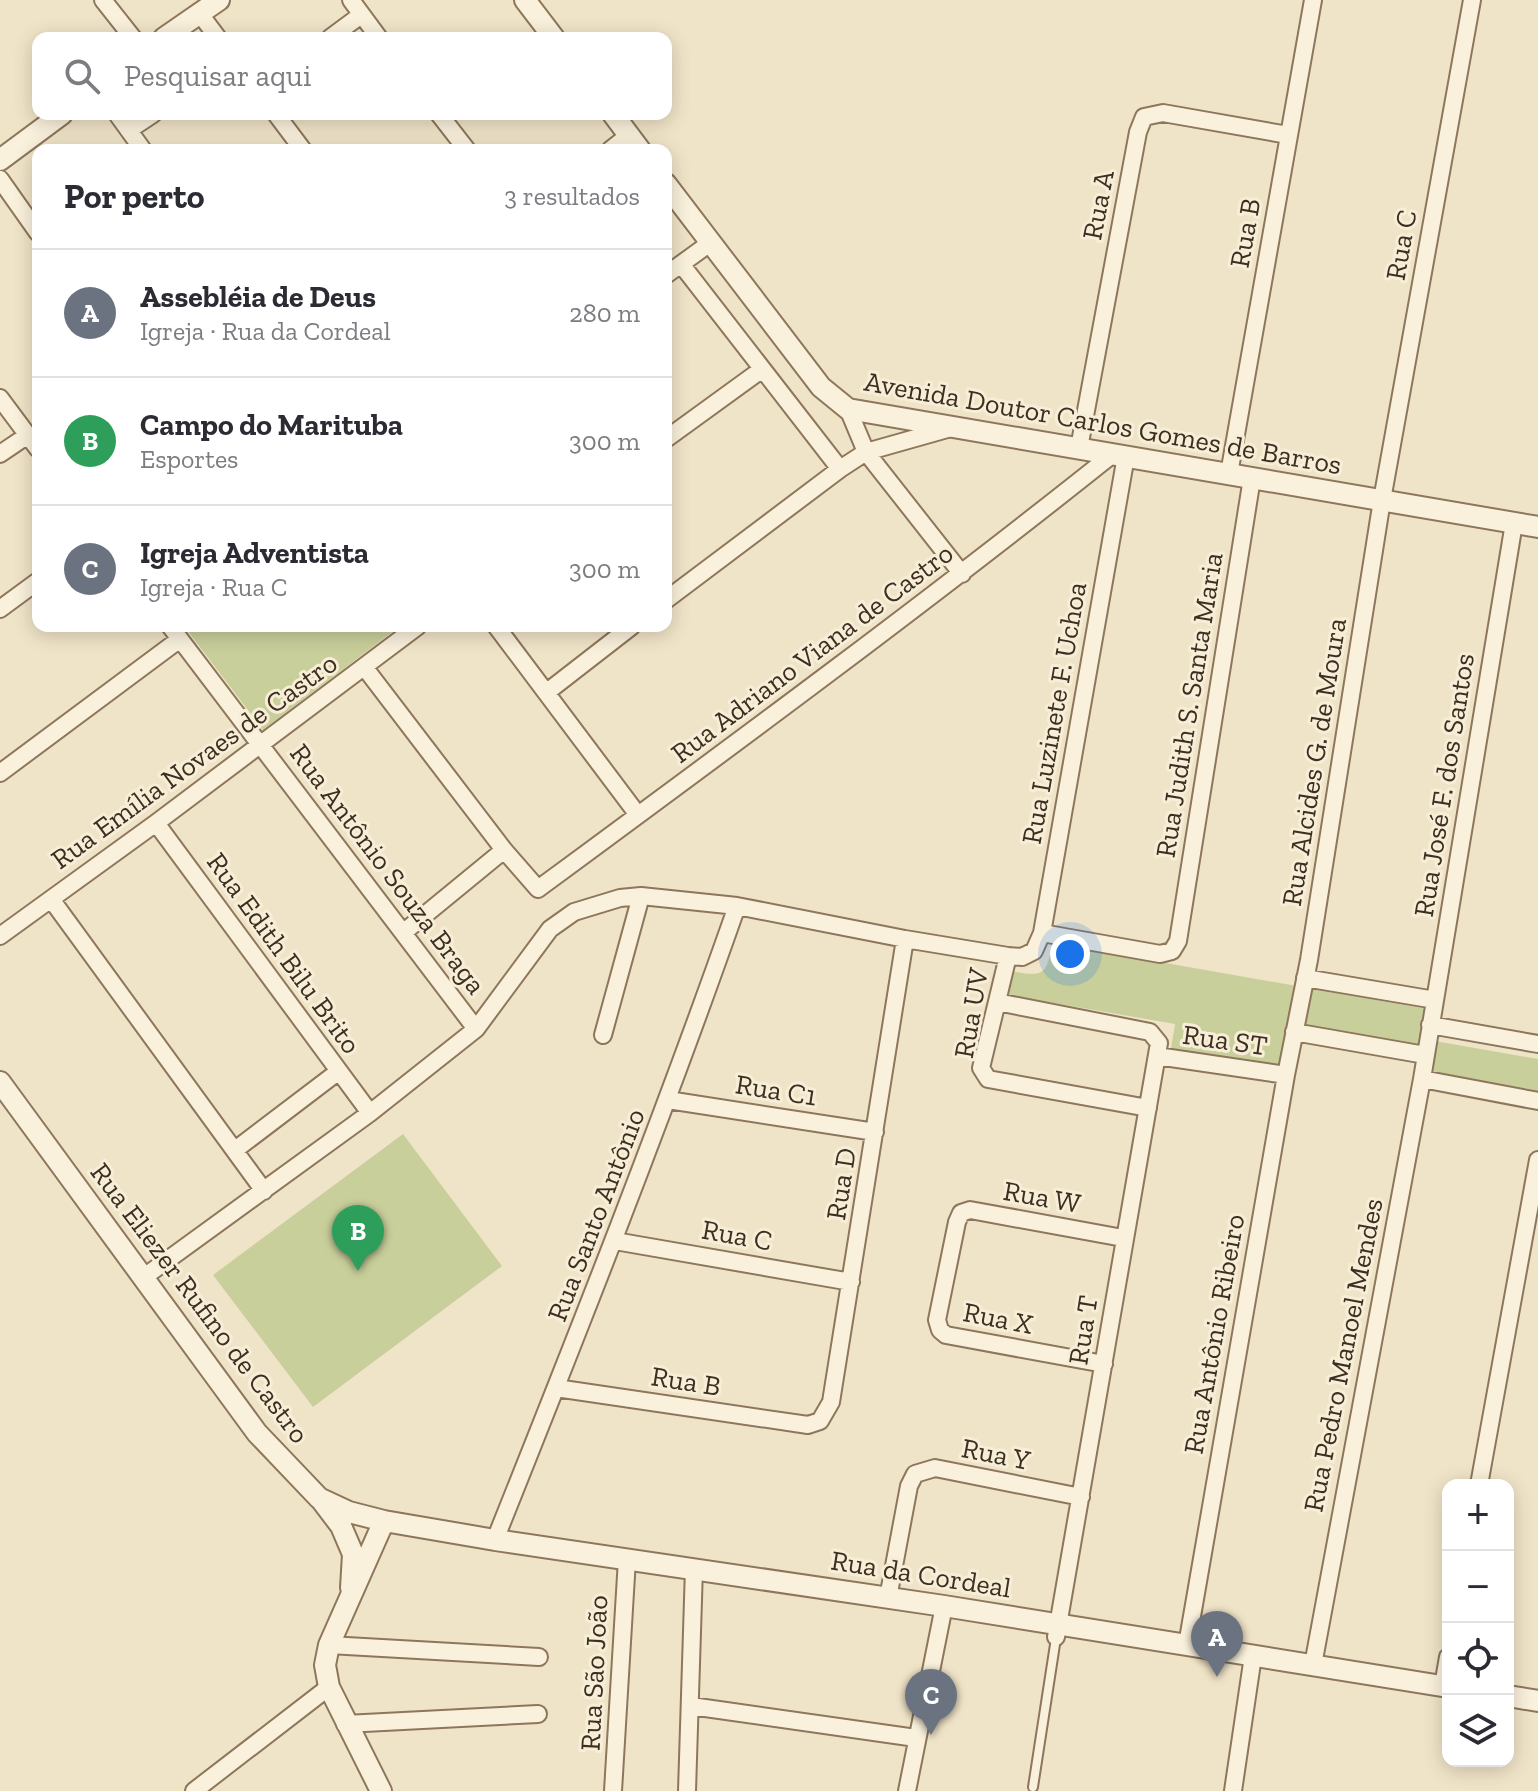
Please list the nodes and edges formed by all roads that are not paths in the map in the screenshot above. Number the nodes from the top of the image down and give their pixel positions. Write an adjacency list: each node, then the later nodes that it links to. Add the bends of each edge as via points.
1 (103, 0): 9 (street)
2 (219, 0): 7 (street)
3 (351, 0): 8 (street)
4 (525, 0): 14 (street)
5 (1313, 0): 22 (street, Rua B)
6 (1472, 0): 48 (street, Rua C)
7 (200, 14): 10 (street); 11 (street)
8 (361, 15): 12 (street); 13 (street)
9 (128, 32)
10 (173, 32)
11 (214, 32)
12 (338, 32)
13 (374, 32)
14 (549, 32)
15 (54, 120): 27 (street)
16 (122, 120): 21 (street)
17 (144, 120): 21 (street)
18 (280, 120): 25 (street)
19 (444, 120): 26 (street)
20 (618, 120): 23 (street)
21 (129, 130): 24 (street)
22 (1288, 135): 41 (street, Rua A, via 1163,113 1144,117); 46 (street, Rua B)
23 (635, 142)
24 (139, 144)
25 (298, 144)
26 (462, 144)
27 (0, 160)
28 (0, 179): 30 (street)
29 (672, 192): 31 (street, Avenida Doutor Carlos Gomes de Barros)
30 (32, 224)
31 (710, 243): 32 (street); 36 (street, Avenida Doutor Carlos Gomes de Barros, via 821,387)
32 (681, 264): 33 (street); 34 (street)
33 (672, 271)
34 (761, 370): 39 (street); 45 (street)
35 (0, 398): 38 (street)
36 (848, 409): 37 (street, Avenida Doutor Carlos Gomes de Barros); 42 (street)
37 (952, 427): 41 (street, Avenida Doutor Carlos Gomes de Barros); 42 (street)
38 (28, 435): 40 (street); 43 (street)
39 (672, 435)
40 (32, 441)
41 (1079, 448): 44 (street, Avenida Doutor Carlos Gomes de Barros)
42 (866, 452): 45 (street); 51 (street)
43 (0, 454)
44 (1120, 455): 46 (street, Avenida Doutor Carlos Gomes de Barros); 51 (street, Rua Adriano Viana de Castro); 70 (street, Rua Luzinete F. Uchoa)
45 (840, 469): 53 (street)
46 (1229, 474): 47 (street, Avenida Doutor Carlos Gomes de Barros)
47 (1252, 478): 48 (street, Avenida Doutor Carlos Gomes de Barros); 70 (street, Rua Judith S. Santa Maria, via 1178,941 1172,951 1160,954)
48 (1382, 500): 49 (street, Avenida Doutor Carlos Gomes de Barros); 74 (street, Rua Alcides G. de Moura)
49 (1514, 523): 50 (street, Avenida Doutor Carlos Gomes de Barros); 75 (street, Rua José F. dos Santos)
50 (1538, 525)
51 (962, 574): 63 (street, Rua Adriano Viana de Castro)
52 (32, 585): 54 (street)
53 (672, 595)
54 (0, 609)
55 (410, 632): 59 (street, Rua Emília Novaes de Castro)
56 (501, 632): 60 (street)
57 (624, 632): 60 (street)
58 (175, 633): 61 (street, Rua Antônio Souza Braga); 62 (street)
59 (365, 668): 61 (street, Rua Emília Novaes de Castro); 65 (street)
60 (547, 692): 63 (street)
61 (260, 744): 64 (street, Rua Emília Novaes de Castro); 69 (street, Rua Antônio Souza Braga)
62 (0, 773)
63 (638, 815): 65 (street, Rua Adriano Viana de Castro, via 538,889)
64 (156, 823): 67 (street, Rua Emília Novaes de Castro); 84 (street, Rua Edith Bilu Brito)
65 (504, 850): 69 (street)
66 (641, 896): 68 (street); 78 (street, via 574,912 550,929); 80 (street)
67 (51, 899): 71 (street, Rua Emília Novaes de Castro); 93 (street)
68 (737, 906): 72 (street); 88 (street, Rua Santo Antônio)
69 (404, 932): 78 (street, Rua Antônio Souza Braga)
70 (1042, 933): 73 (street, via 1034,951)
71 (0, 936)
72 (905, 939): 73 (street); 92 (street, Rua D)
73 (1008, 956): 76 (street, Rua UV)
74 (1305, 978): 75 (street); 79 (street, Rua Alcides G. de Moura)
75 (1435, 1000): 77 (street, Rua José F. dos Santos)
76 (997, 1002): 82 (street, Rua ST, via 1150,1032); 90 (street, Rua UV, via 981,1068 988,1079)
77 (1430, 1025): 81 (street); 83 (street, Rua José F. dos Santos)
78 (476, 1029): 91 (street)
79 (1294, 1032): 83 (street); 85 (street, Rua Antônio Ribeiro)
80 (603, 1035)
81 (1538, 1044)
82 (1158, 1050): 85 (street, Rua ST); 90 (street, Rua T)
83 (1425, 1055): 86 (street, Rua Pedro Manoel Mendes)
84 (339, 1071): 91 (street, Rua Edith Bilu Brito); 93 (street)
85 (1286, 1075): 116 (street, Rua Antônio Ribeiro)
86 (1422, 1079): 89 (street); 119 (street, Rua Pedro Manoel Mendes)
87 (0, 1082): 98 (street, Rua Eliezer Rufino de Castro)
88 (668, 1100): 92 (street, Rua C1); 97 (street, Rua Santo Antônio)
89 (1538, 1101)
90 (1148, 1108): 96 (street, Rua T)
91 (370, 1113): 95 (street)
92 (875, 1132): 99 (street, Rua D)
93 (235, 1150): 95 (street)
94 (1538, 1160): 104 (street)
95 (264, 1191): 98 (street)
96 (1123, 1238): 100 (street, Rua W, via 970,1210 961,1213); 101 (street, Rua T)
97 (615, 1241): 99 (street, Rua C); 102 (street, Rua Santo Antônio)
98 (144, 1277): 106 (street, Rua Eliezer Rufino de Castro, via 257,1433)
99 (851, 1282): 103 (street, Rua D, via 831,1402 820,1421)
100 (937, 1320): 101 (street, Rua X, via 946,1335)
101 (1104, 1364): 105 (street, Rua T)
102 (556, 1388): 103 (street, Rua B); 108 (street, Rua Santo Antônio)
103 (808, 1425)
104 (1480, 1479)
105 (1081, 1497): 112 (street, Rua Y, via 935,1468 915,1474); 114 (street, Rua T)
106 (319, 1498): 107 (street, Rua Eliezer Rufino de Castro); 111 (street, via 341,1526 353,1554)
107 (384, 1521): 108 (street, Rua da Cordeal); 111 (street)
108 (495, 1540): 109 (street, Rua da Cordeal)
109 (627, 1559): 110 (street, Rua da Cordeal); 131 (street, Rua São João)
110 (694, 1568): 112 (street, Rua da Cordeal); 124 (street)
111 (350, 1597): 115 (street)
112 (888, 1598): 113 (street, Rua da Cordeal)
113 (944, 1606): 114 (street, Rua da Cordeal); 127 (street)
114 (1057, 1631): 116 (street, Rua da Cordeal); 128 (lane)
115 (329, 1645): 118 (street); 121 (street)
116 (1187, 1645): 117 (street, Rua da Cordeal)
117 (1253, 1656): 119 (street, Rua da Cordeal); 134 (street)
118 (539, 1657)
119 (1313, 1665): 120 (street, Rua da Cordeal)
120 (1442, 1686)
121 (329, 1687): 126 (street); 129 (street)
122 (1514, 1697): 123 (street)
123 (1538, 1701)
124 (691, 1706): 127 (street); 132 (street)
125 (538, 1714): 126 (street)
126 (345, 1724): 130 (street)
127 (916, 1738): 133 (street)
128 (1033, 1787)
129 (194, 1791)
130 (381, 1791)
131 (613, 1791)
132 (687, 1791)
133 (907, 1791)
134 (1233, 1791)

